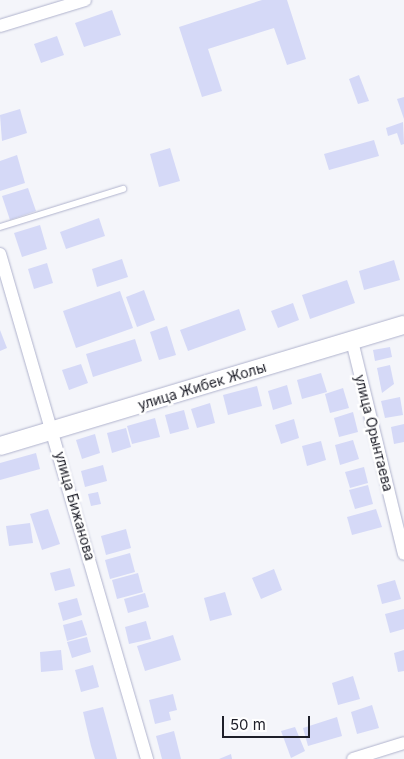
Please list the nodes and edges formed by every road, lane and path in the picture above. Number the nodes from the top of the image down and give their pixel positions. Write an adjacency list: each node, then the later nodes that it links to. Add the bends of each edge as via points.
1 (85, 0): 2 (street)
2 (0, 26)
3 (123, 189): 4 (lane)
4 (0, 227)
5 (0, 254): 8 (street, улица Бижанова)
6 (404, 325): 7 (main road, улица Жибек Жолы)
7 (352, 341): 8 (main road, улица Жибек Жолы); 10 (street, улица Орынтаева)
8 (53, 430): 9 (main road, улица Жибек Жолы); 12 (street, улица Бижанова)
9 (0, 446)
10 (404, 554)
11 (404, 743): 13 (street)
12 (146, 759)
13 (353, 759)

